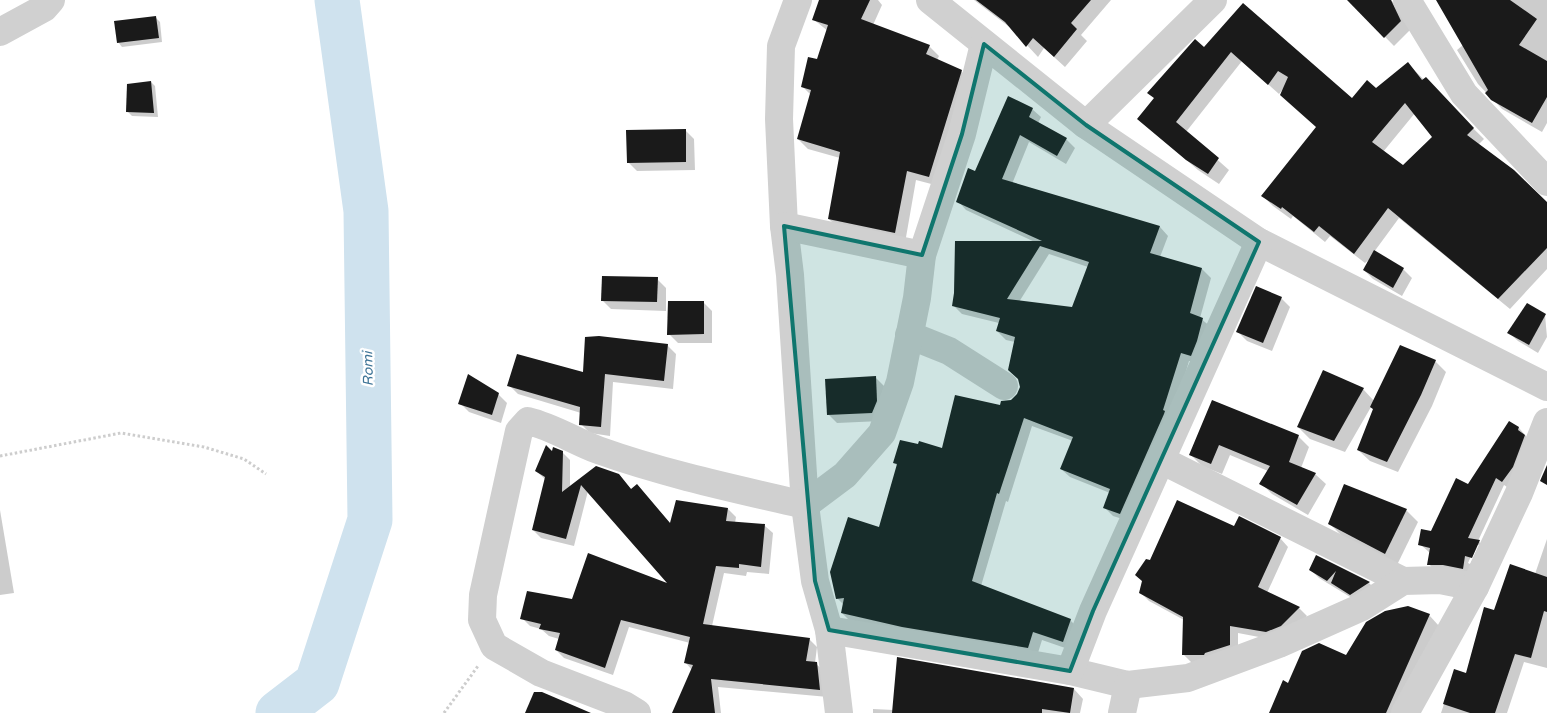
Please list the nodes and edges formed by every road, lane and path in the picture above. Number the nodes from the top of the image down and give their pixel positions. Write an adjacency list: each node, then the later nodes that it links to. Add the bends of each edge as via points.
1 (51, 0): 6 (street, via 44,8)
2 (798, 0): 10 (street, via 780,46 779,119)
3 (930, 0): 7 (street)
4 (1213, 0): 8 (street)
5 (1406, 0): 9 (street, via 1464,94)
6 (0, 32)
7 (984, 44): 8 (street); 12 (street, via 962,134)
8 (1086, 125): 11 (street)
9 (1547, 182)
10 (784, 226): 12 (street); 20 (street)
11 (1259, 242): 15 (street); 18 (street)
12 (922, 255): 13 (street)
13 (909, 335): 14 (street, via 949,351); 20 (street, via 900,382 882,433 845,475)
14 (1004, 386)
15 (1547, 387)
16 (1547, 422): 22 (street, via 1519,493)
17 (0, 456): 19 (path, via 122,433 244,459)
18 (1162, 460): 21 (street); 25 (street, via 1093,610)
19 (266, 474)
20 (805, 505): 23 (street, via 814,581); 24 (street, via 704,481 598,450 528,421 519,431 483,595 482,620)
21 (1403, 581): 22 (street, via 1440,580); 26 (street, via 1362,607 1279,644 1188,678)
22 (1475, 587): 31 (street)
23 (829, 630): 25 (street); 29 (street)
24 (494, 646): 27 (path); 28 (street, via 541,673)
25 (1070, 671): 26 (street)
26 (1128, 685): 30 (street)
27 (444, 713)
28 (638, 713)
29 (839, 713)
30 (1122, 713)
31 (1405, 713)

